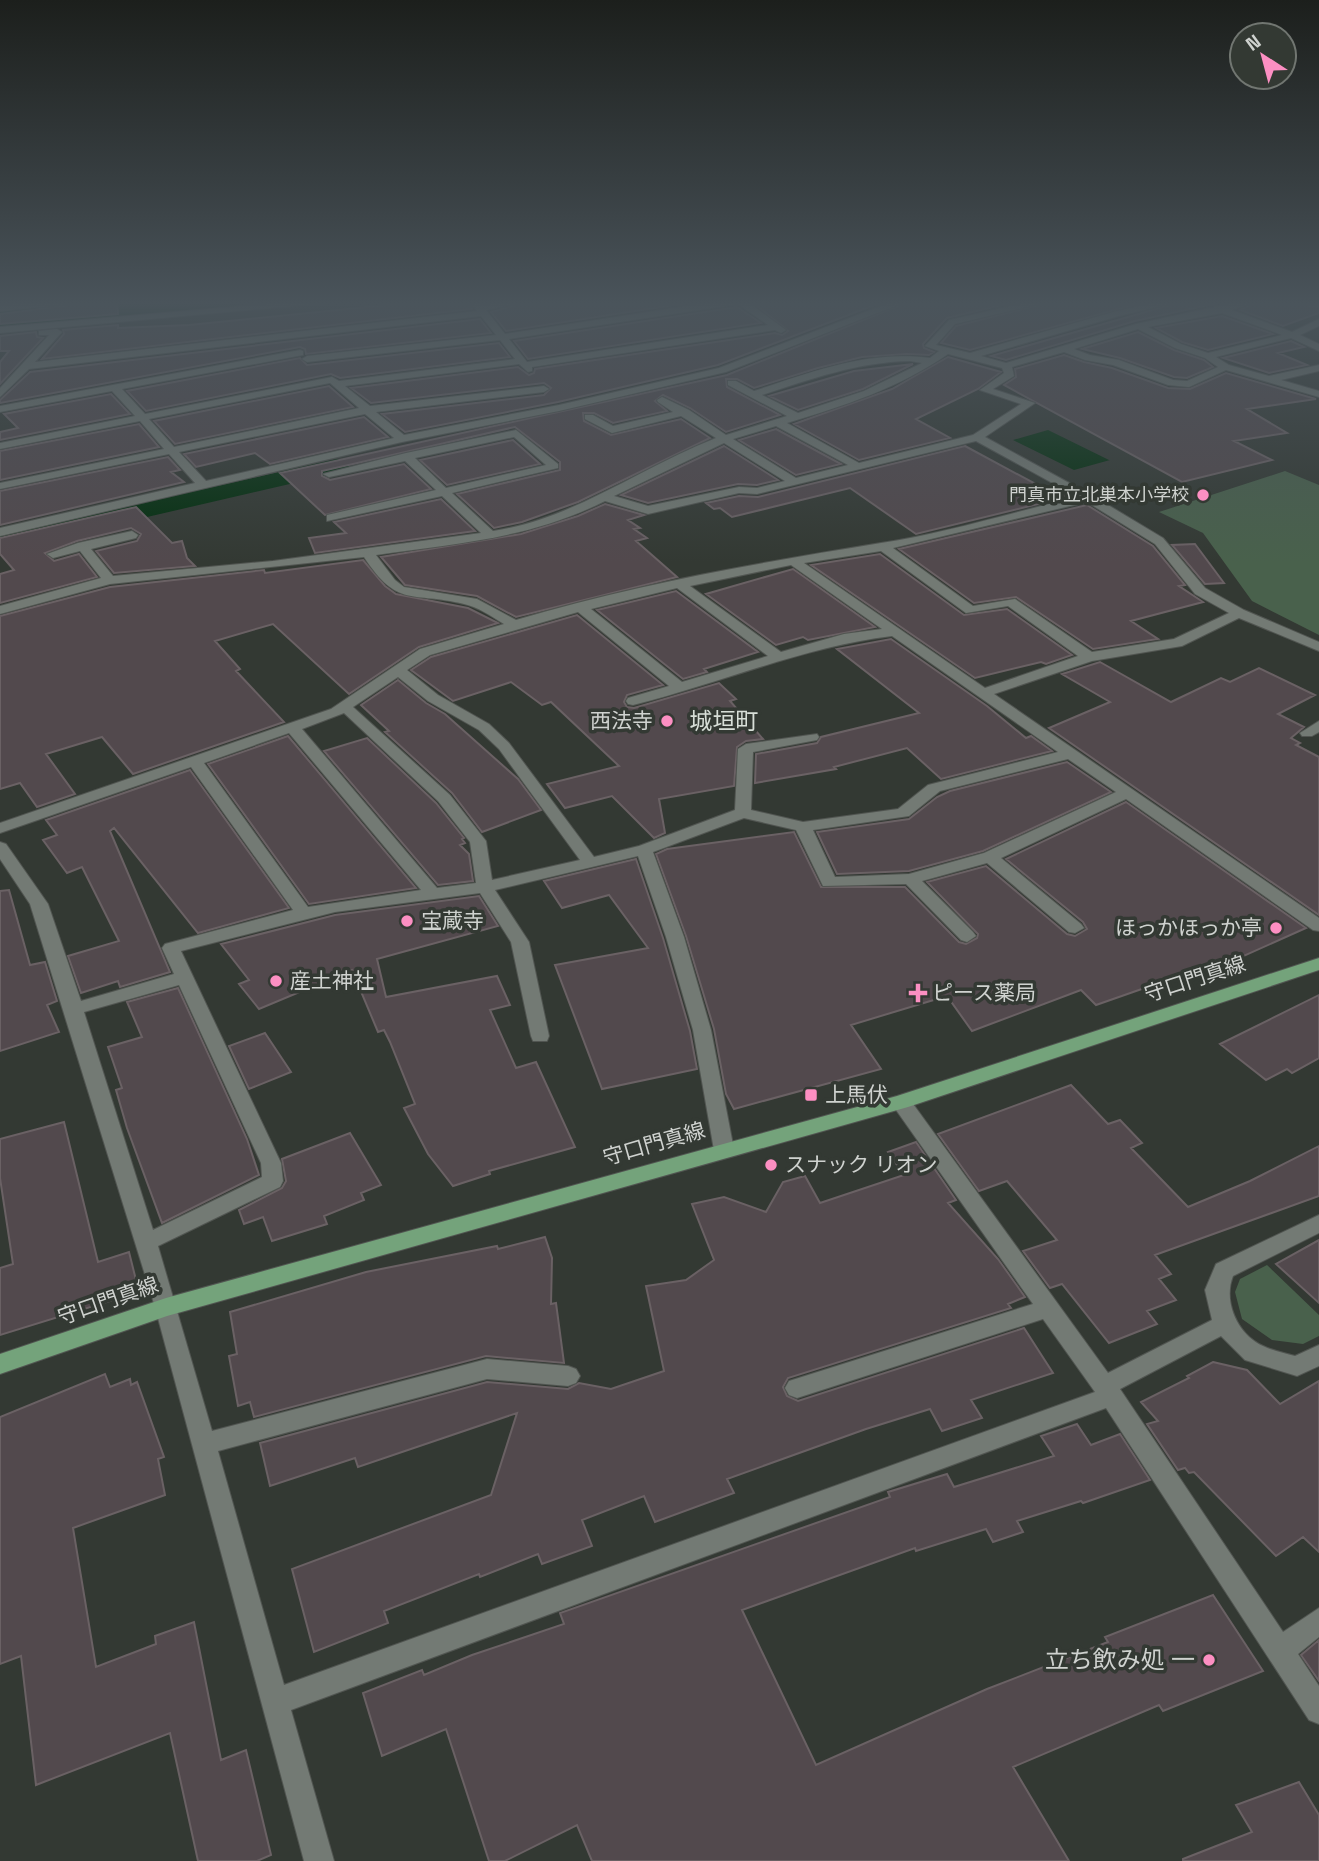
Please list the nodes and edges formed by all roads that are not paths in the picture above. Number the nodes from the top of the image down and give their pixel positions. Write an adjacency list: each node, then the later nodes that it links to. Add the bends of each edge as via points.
1 (116, 388): 15 (street); 20 (street)
2 (303, 388): 20 (street)
3 (341, 388): 16 (street)
4 (645, 388): 14 (street)
5 (742, 388): 11 (street)
6 (774, 388): 11 (street)
7 (878, 388): 18 (street)
8 (988, 388): 22 (street, via 985,390 1030,403)
9 (1297, 388): 12 (street)
10 (544, 389): 14 (street); 16 (street)
11 (754, 394): 18 (street)
12 (1319, 394)
13 (662, 400): 17 (street)
14 (559, 408): 23 (street)
15 (0, 409)
16 (367, 410): 23 (street); 26 (street)
17 (685, 412): 19 (street, via 612,430); 24 (street)
18 (795, 416): 21 (street)
19 (589, 417)
20 (142, 418): 25 (street); 26 (street)
21 (778, 422): 24 (street); 28 (street)
22 (977, 437): 28 (street); 35 (street)
23 (402, 439): 31 (street)
24 (724, 439): 30 (street); 34 (street)
25 (0, 446)
26 (170, 450): 31 (street); 32 (street)
27 (406, 456): 29 (street); 33 (street); 33 (street, via 516,433 554,466)
28 (857, 466): 30 (street)
29 (329, 474)
30 (793, 481): 34 (street, via 648,510)
31 (202, 484): 37 (street)
32 (0, 486)
33 (444, 492): 36 (street); 38 (street)
34 (605, 496): 38 (street, via 543,524)
35 (1089, 498): 41 (street); 49 (street, via 1159,541 1200,591)
36 (331, 518)
37 (0, 532)
38 (489, 534): 42 (street)
39 (132, 535): 40 (street)
40 (82, 546): 43 (street); 45 (street)
41 (883, 547): 44 (street); 54 (street, via 971,610 1010,602)
42 (368, 553): 45 (street); 50 (street, via 391,586 411,594 473,602)
43 (53, 554)
44 (794, 562): 46 (street); 51 (street)
45 (110, 580): 48 (street)
46 (679, 584): 47 (street); 53 (street)
47 (581, 608): 50 (street); 56 (street)
48 (0, 610)
49 (1239, 613): 52 (street); 54 (street, via 1177,643)
50 (515, 625): 55 (street, via 425,652)
51 (893, 632): 53 (street, via 844,638); 57 (street)
52 (1319, 648)
53 (779, 657): 56 (street)
54 (1089, 657): 57 (street)
55 (398, 670): 59 (street); 71 (street, via 433,698 484,727 504,746)
56 (681, 688): 58 (street)
57 (981, 694): 62 (street)
58 (632, 701)
59 (344, 706): 60 (street); 73 (street, via 444,798 478,841)
60 (293, 728): 63 (street); 74 (street)
61 (812, 737): 65 (street, via 746,749)
62 (1068, 754): 64 (street); 66 (street, via 934,788 903,813)
63 (194, 760): 67 (street); 75 (street)
64 (1128, 793): 70 (street); 76 (street)
65 (743, 813): 66 (street); 69 (street)
66 (803, 827): 72 (street, via 829,883)
67 (0, 828)
68 (0, 847): 81 (street, via 40,904)
69 (644, 850): 71 (street); 84 (street, via 702,1030)
70 (990, 857): 72 (street); 77 (street)
71 (590, 862): 73 (street)
72 (910, 879): 78 (street)
73 (485, 887): 74 (street); 82 (street, via 520,942)
74 (433, 894): 75 (street)
75 (304, 914): 80 (street, via 171,948)
76 (1319, 926)
77 (1075, 928)
78 (967, 936)
79 (1319, 964): 83 (main road, 守口門真線)
80 (184, 977): 81 (street); 86 (street, via 271,1163 273,1181)
81 (74, 1009): 86 (street)
82 (540, 1035)
83 (901, 1102): 84 (main road, 守口門真線); 88 (street)
84 (724, 1150): 87 (main road, 守口門真線)
85 (1319, 1223): 89 (street, via 1224,1270 1216,1290)
86 (146, 1242): 87 (street)
87 (166, 1307): 91 (main road, 守口門真線); 95 (street)
88 (1048, 1308): 93 (street); 94 (street)
89 (1224, 1324): 90 (street, via 1253,1353 1297,1366); 94 (street)
90 (1319, 1355)
91 (0, 1363)
92 (568, 1376): 95 (street, via 487,1369)
93 (797, 1388)
94 (1107, 1391): 97 (street); 98 (street)
95 (203, 1444): 98 (street)
96 (1319, 1622): 97 (street)
97 (1280, 1651): 99 (street)
98 (274, 1703): 100 (street)
99 (1319, 1710)
100 (319, 1861)

